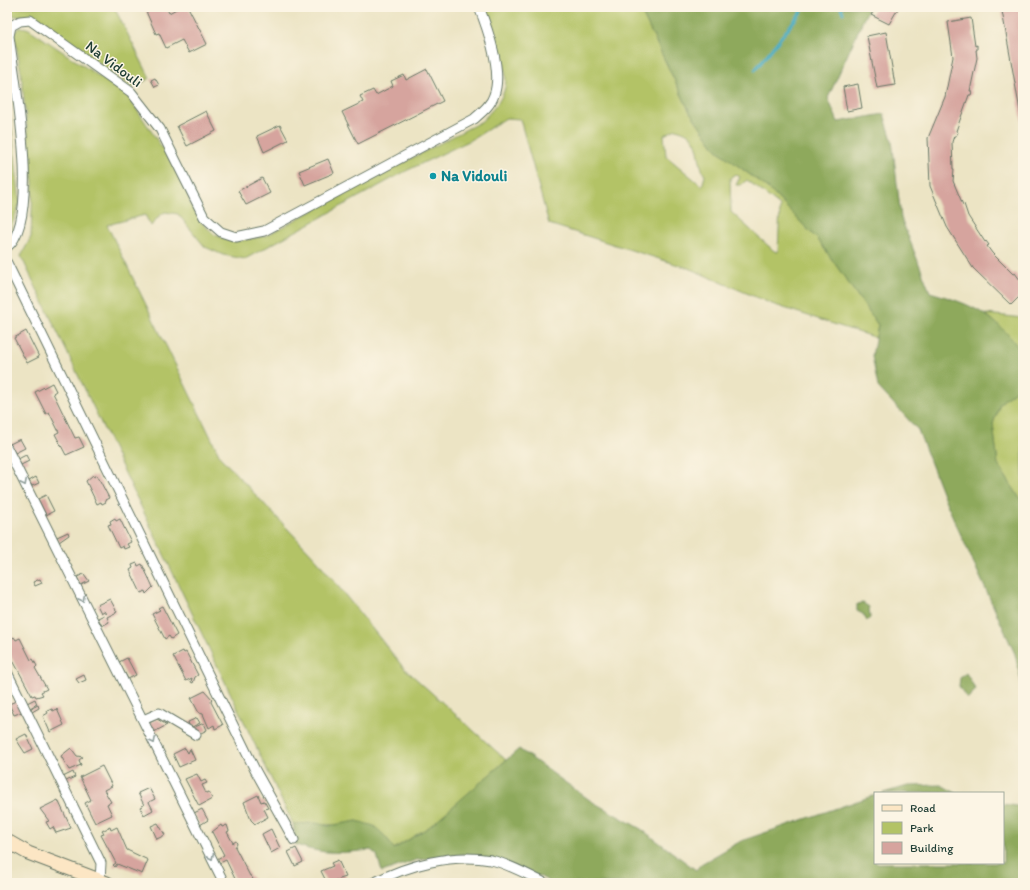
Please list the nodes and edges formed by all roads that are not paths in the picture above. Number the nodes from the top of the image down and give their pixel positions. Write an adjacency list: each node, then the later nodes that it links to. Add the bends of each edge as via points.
1 (479, 7): 2 (street, Na Vidouli, via 496,68 494,96 485,109 474,119 264,231 236,237 221,232 204,217 160,129 131,92 30,20 20,21 11,26 9,36 21,127 25,191 17,236)
2 (7, 247)
3 (7, 263): 8 (street, via 254,770)
4 (7, 448): 6 (street, one-way to 6)
5 (7, 672): 10 (street, via 101,863)
6 (143, 720): 7 (street, via 159,713); 11 (street, one-way to 11)
7 (196, 735)
8 (294, 840)
9 (7, 841): 10 (street, via 28,853)
10 (104, 882)
11 (224, 883)
12 (373, 883): 13 (street, via 416,866 461,858 492,860)
13 (545, 883)

